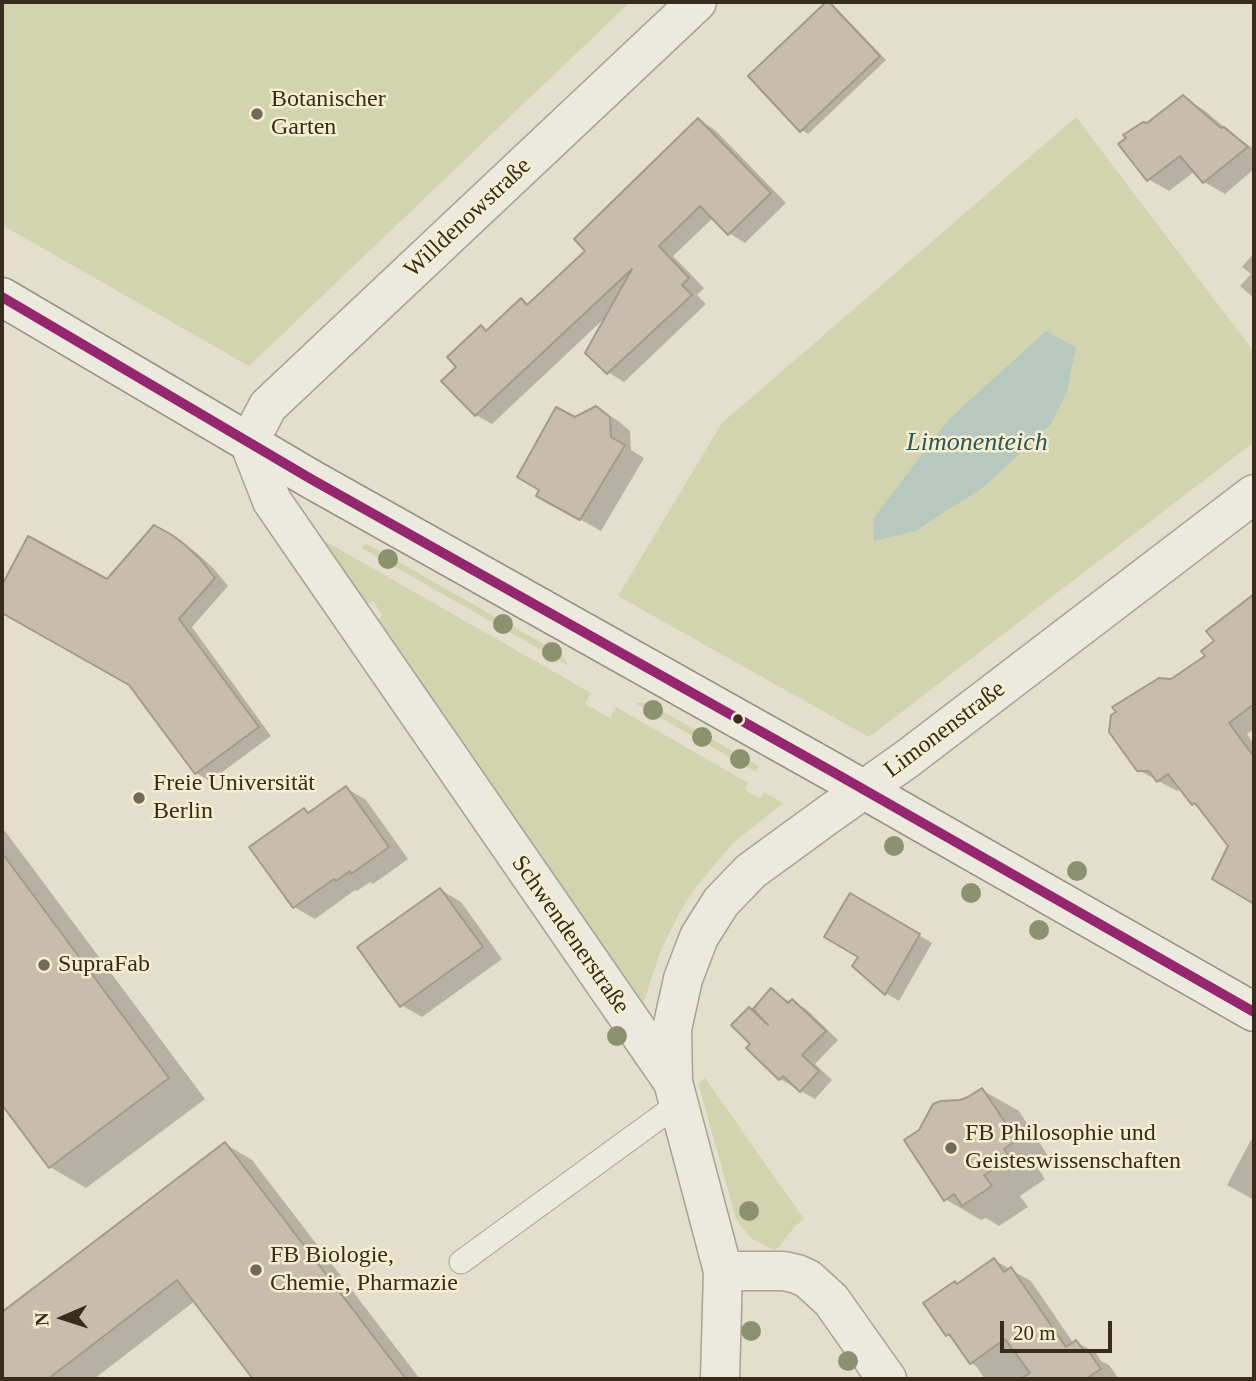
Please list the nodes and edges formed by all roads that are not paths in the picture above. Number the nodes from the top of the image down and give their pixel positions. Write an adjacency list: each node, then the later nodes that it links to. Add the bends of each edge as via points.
1 (697, 2): 3 (street, Willdenowstraße, via 268,406)
2 (2, 297): 3 (street)
3 (249, 442): 5 (street); 7 (street, Schwendenerstraße, via 279,512)
4 (1254, 494): 5 (street, Limonenstraße)
5 (864, 789): 6 (street); 7 (street, Limonenstraße, via 751,871 722,902 699,937 683,979 672,1029)
6 (1254, 1012)
7 (676, 1093): 8 (lane); 9 (street, Schwendenerstraße)
8 (461, 1262)
9 (723, 1271): 10 (street, Schwendenerstraße); 11 (street, via 784,1271 808,1279 831,1300)
10 (720, 1379)
11 (887, 1379)

